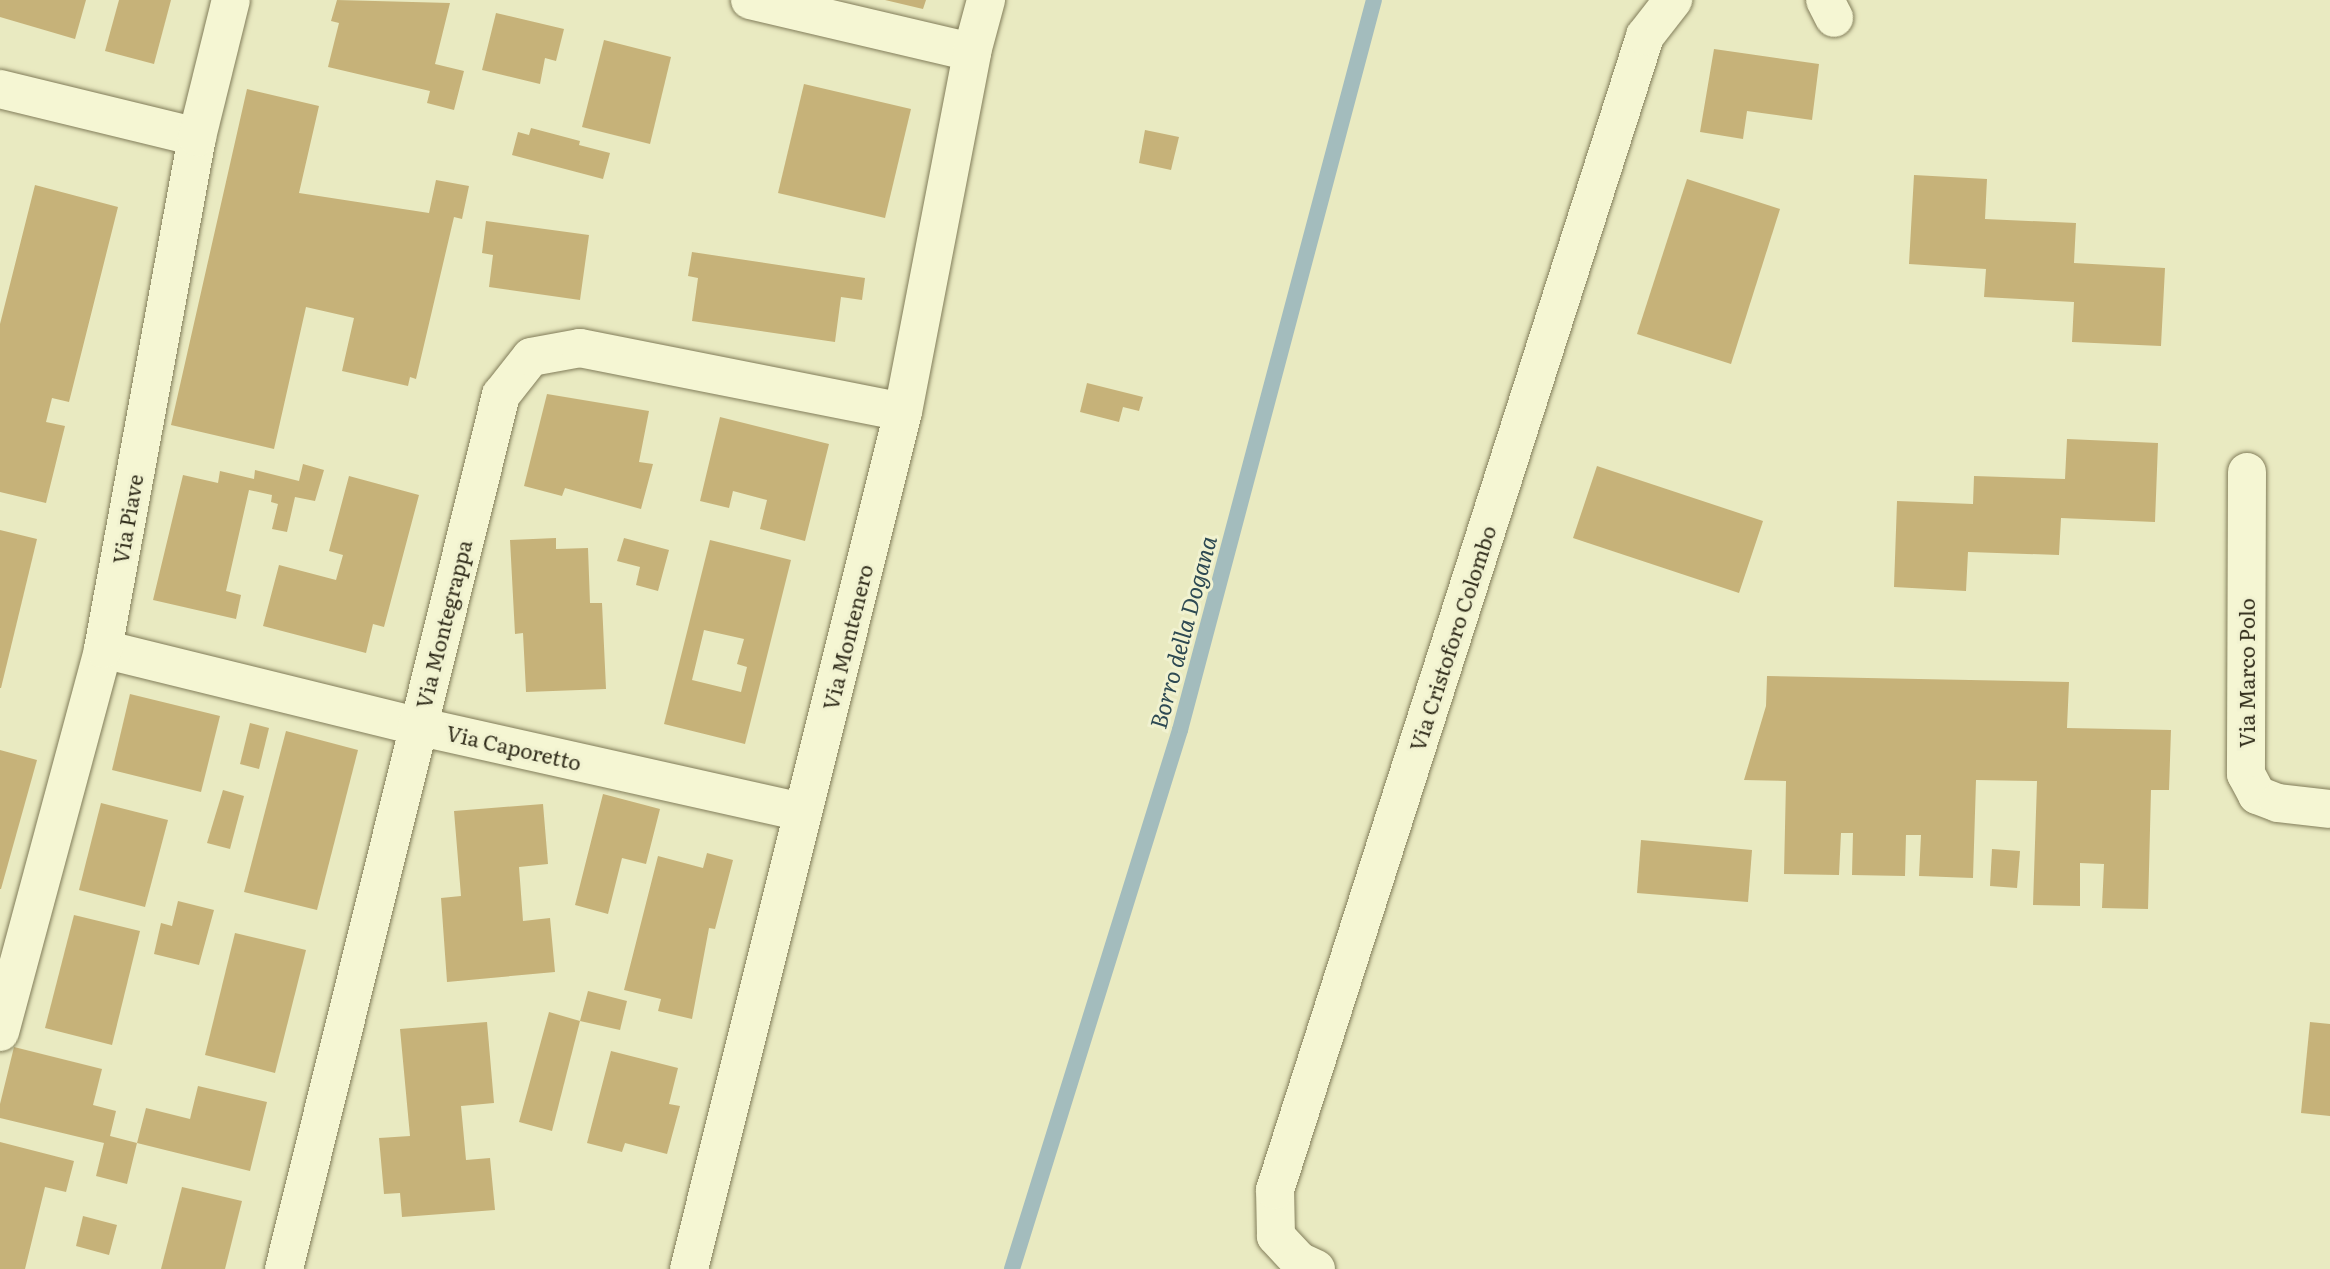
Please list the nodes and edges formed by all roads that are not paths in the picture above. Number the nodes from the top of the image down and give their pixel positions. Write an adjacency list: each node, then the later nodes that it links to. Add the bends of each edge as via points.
1 (231, 0): 7 (street, Via Piave)
2 (750, 0): 5 (street)
3 (986, 0): 5 (street, Via Montenero)
4 (1673, 0): 17 (street, Via Cristoforo Colombo, via 1645,36 1275,1190 1276,1236 1299,1261)
5 (972, 52): 8 (street, Via Montenero)
6 (0, 89): 7 (street)
7 (197, 137): 10 (street, Via Piave)
8 (903, 412): 11 (street, Via Montegrappa, via 580,348 531,357 501,395); 13 (street, Via Montenero)
9 (2247, 472): 12 (street, Via Marco Polo, via 2246,774 2257,795 2278,803)
10 (103, 649): 11 (street, Via Caporetto); 14 (street, Via Piave)
11 (417, 726): 13 (street, Via Caporetto); 15 (street, Via Montegrappa)
12 (2330, 809)
13 (803, 812): 16 (street, Via Montenero)
14 (0, 1032)
15 (284, 1269)
16 (689, 1269)
17 (1316, 1269)

